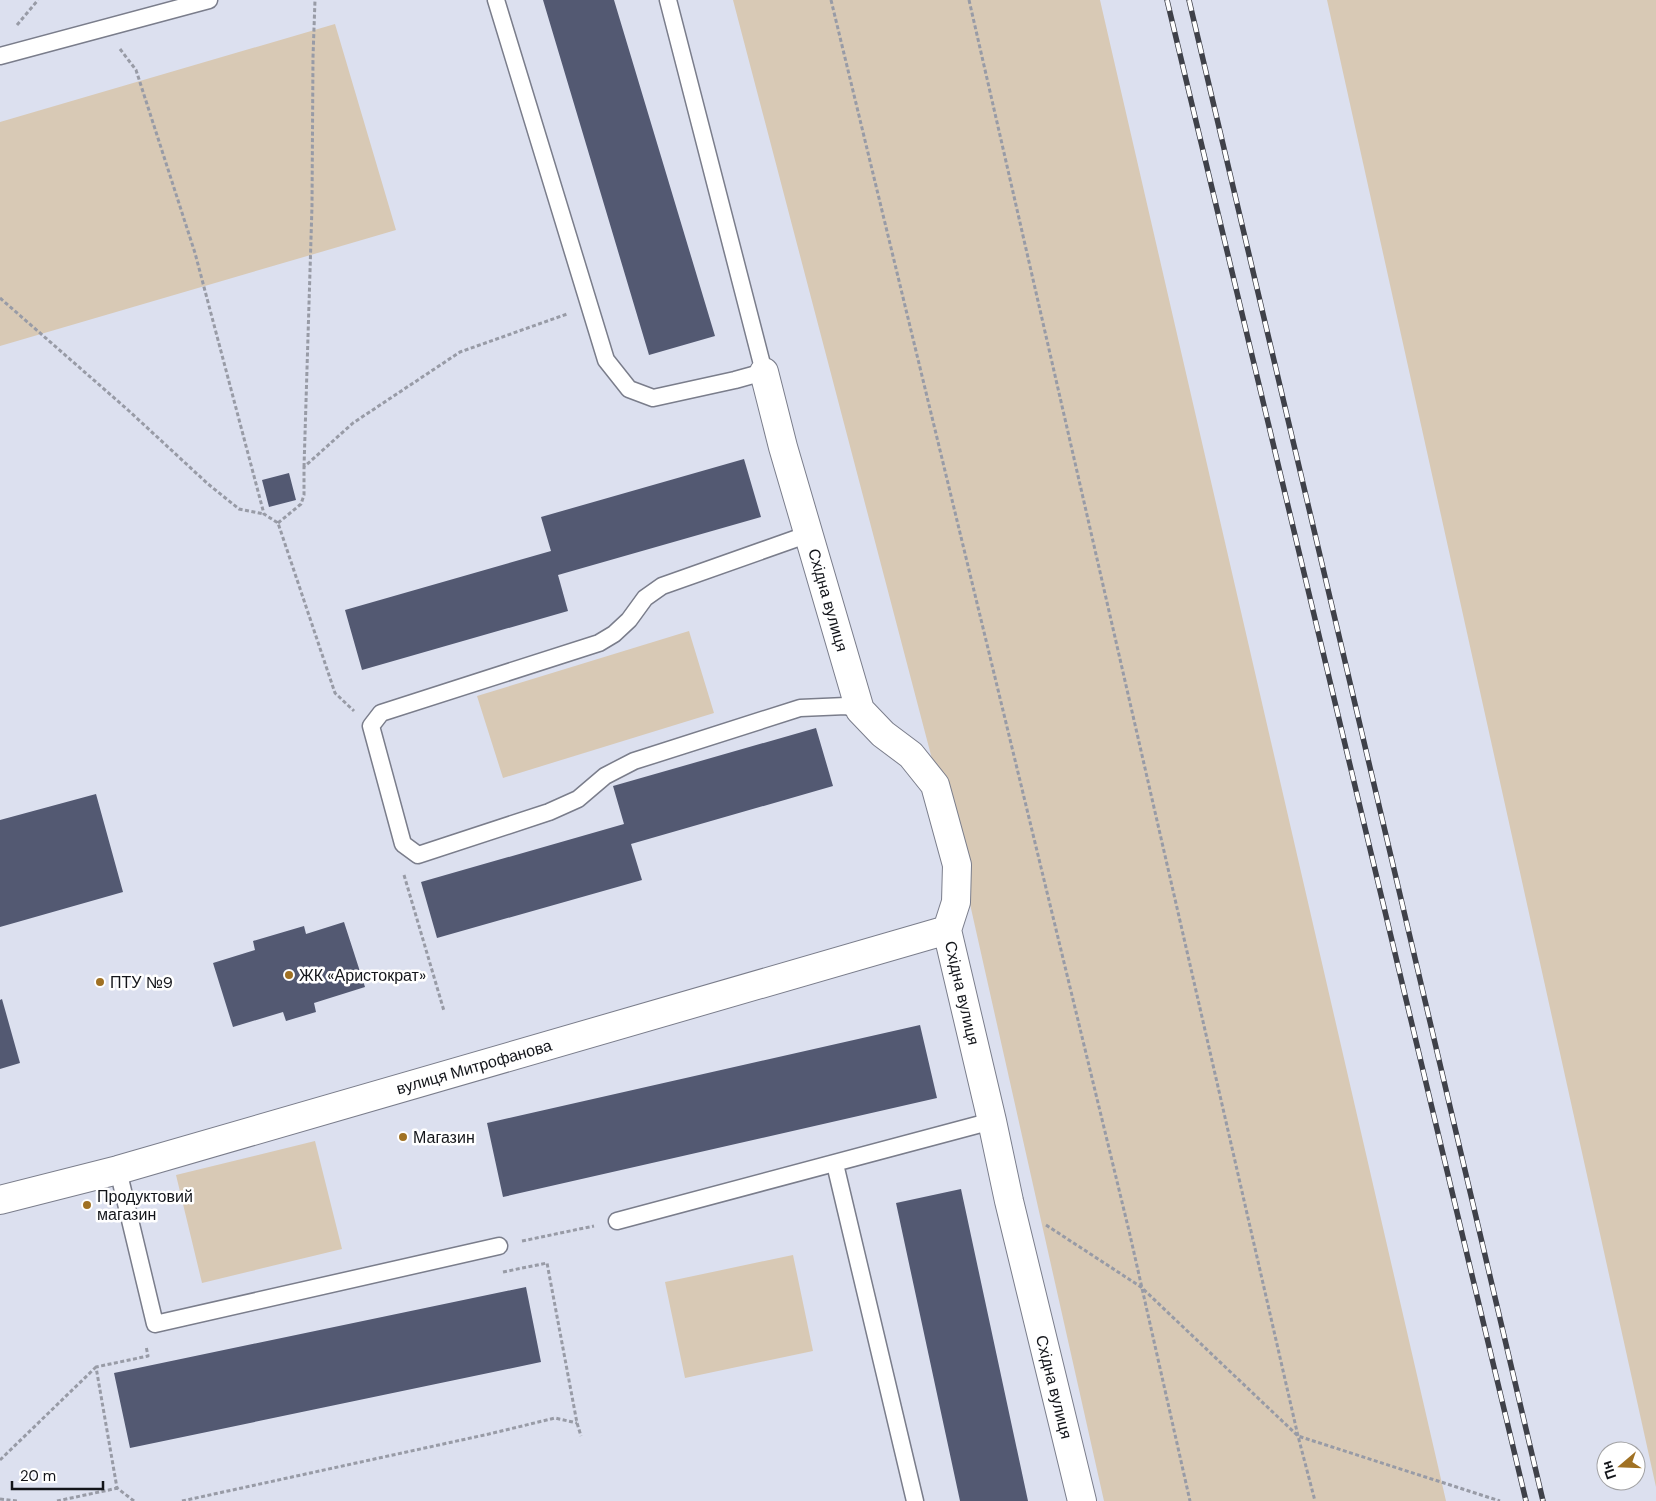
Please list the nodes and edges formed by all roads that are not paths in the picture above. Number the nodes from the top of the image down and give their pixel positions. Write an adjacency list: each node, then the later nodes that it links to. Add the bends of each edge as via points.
1 (208, 0): 4 (lane)
2 (496, 0): 5 (lane, via 606,360 629,389 653,398)
3 (668, 0): 5 (lane)
4 (0, 56)
5 (764, 372): 6 (street, Східна вулиця)
6 (809, 534): 7 (street, Східна вулиця); 7 (lane, via 662,586 645,598 614,634 598,643 381,713 371,726 403,844 418,855 549,812 578,799 605,776 634,761 800,708 846,706)
7 (860, 710): 8 (street, Східна вулиця, via 883,734 912,755 934,785 957,865 956,902)
8 (947, 930): 9 (street, Східна вулиця); 11 (street, вулиця Митрофанова)
9 (992, 1120): 10 (lane); 16 (street, Східна вулиця)
10 (835, 1164): 13 (lane); 15 (lane)
11 (118, 1170): 12 (street, вулиця Митрофанова); 14 (lane, via 155,1324)
12 (0, 1200)
13 (617, 1221)
14 (499, 1246)
15 (915, 1501)
16 (1082, 1501)

